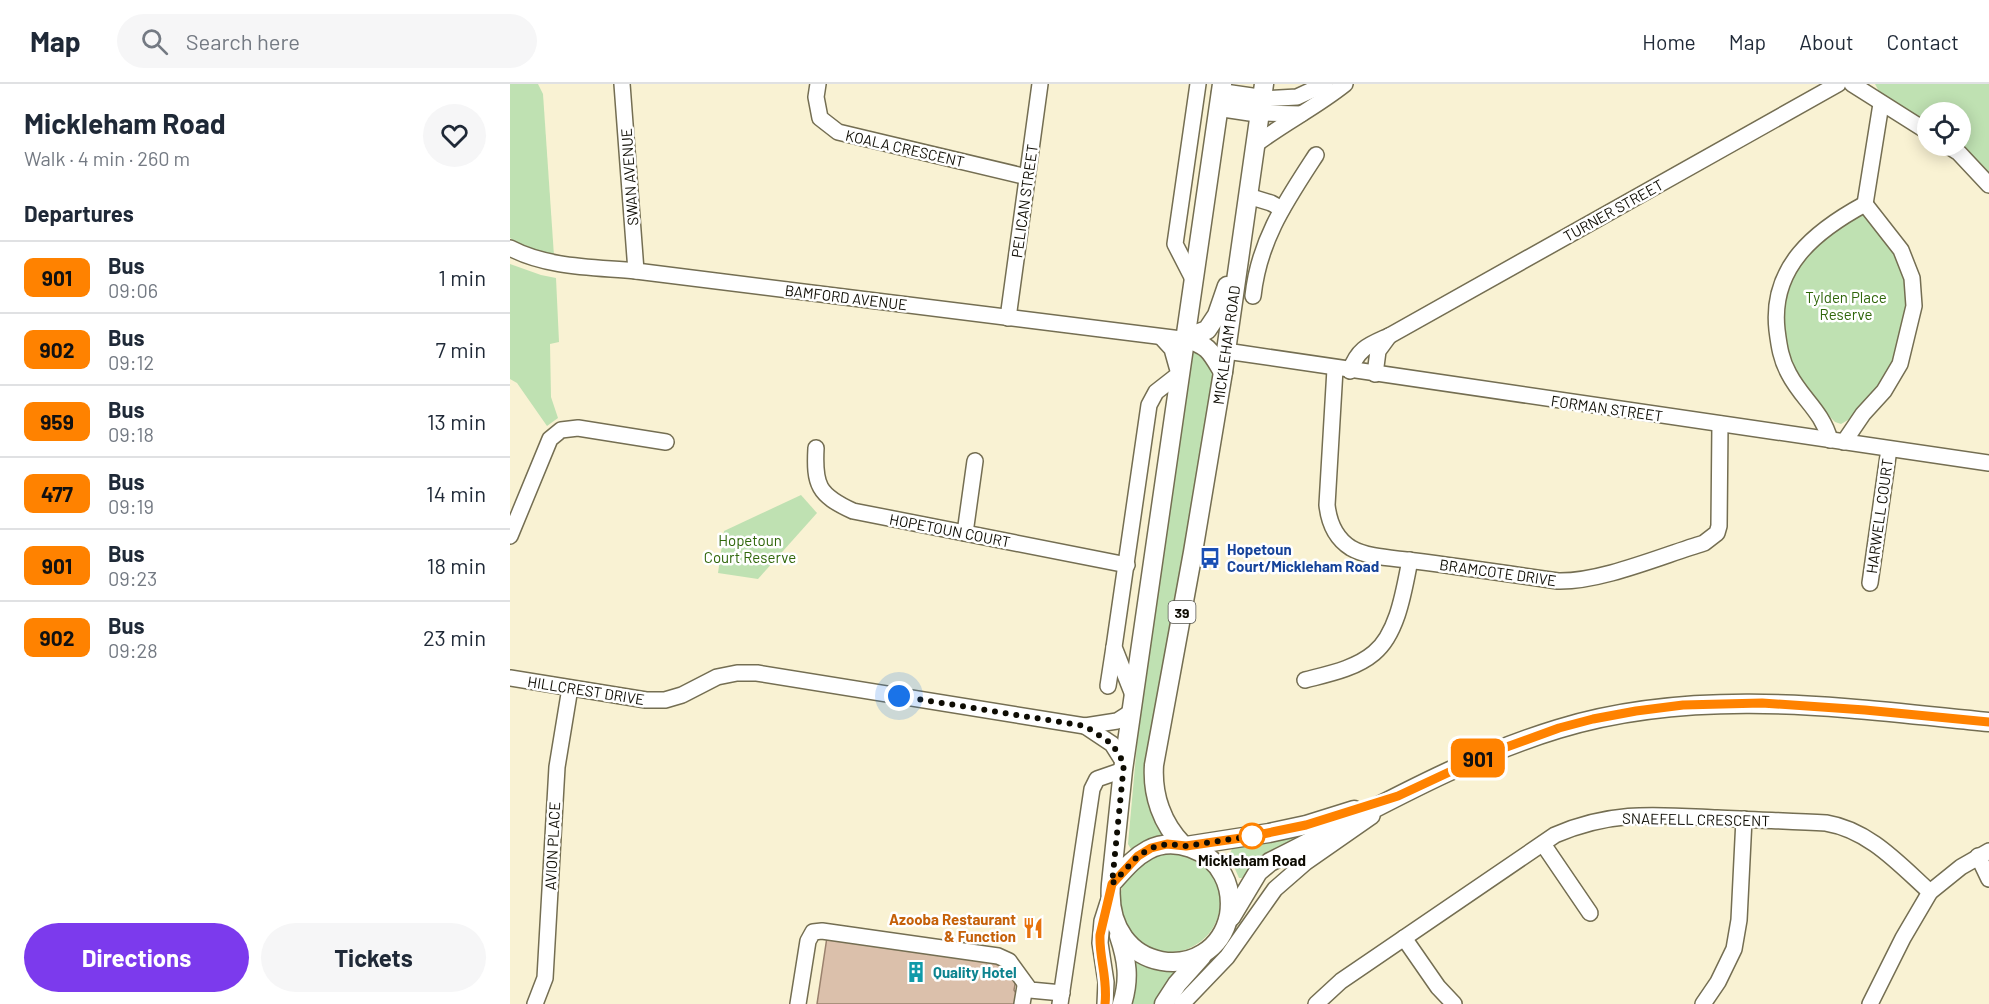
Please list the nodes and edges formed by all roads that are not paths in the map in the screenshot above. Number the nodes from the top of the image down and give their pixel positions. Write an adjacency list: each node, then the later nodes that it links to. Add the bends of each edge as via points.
1 (622, 84): 26 (street, SWAN AVENUE)
2 (818, 84): 19 (street, KOALA CRESCENT, via 820,118 838,132)
3 (1040, 84): 19 (street, PELICAN STREET)
4 (1198, 84): 27 (street, via 1175,244)
5 (1285, 84): 11 (street)
6 (1325, 84): 11 (street)
7 (1345, 84): 14 (street)
8 (1838, 84): 30 (street, TURNER STREET)
9 (1852, 84): 13 (street)
10 (1221, 95): 12 (main road); 27 (main road, 39)
11 (1297, 97): 12 (street)
12 (1262, 99): 14 (street); 16 (main road, MICKLEHAM ROAD / 39)
13 (1881, 104): 15 (street); 22 (street)
14 (1304, 114): 16 (street)
15 (1917, 125)
16 (1255, 145): 21 (main road, MICKLEHAM ROAD / 39)
17 (1316, 155): 23 (street)
18 (1962, 156): 20 (street)
19 (1027, 177): 29 (street, PELICAN STREET)
20 (1989, 185)
21 (1248, 196): 23 (street); 24 (main road, MICKLEHAM ROAD / 39)
22 (1865, 204): 39 (street, via 1901,250 1912,278 1914,306 1900,364 1884,391); 39 (street, via 1835,220 1807,244 1792,263 1778,300 1779,351 1792,382)
23 (1282, 209): 28 (street, via 1257,265)
24 (1241, 244): 32 (main road, via 1217,315 1207,330); 33 (main road, MICKLEHAM ROAD / 39)
25 (510, 248): 26 (street, BAMFORD AVENUE, via 552,263)
26 (636, 271): 29 (street, BAMFORD AVENUE)
27 (1194, 281): 32 (main road, 39)
28 (1253, 296)
29 (1008, 318): 31 (street, BAMFORD AVENUE)
30 (1389, 336): 34 (street, TURNER STREET, via 1366,346); 37 (street, via 1378,351)
31 (1161, 337): 32 (street, BAMFORD AVENUE); 36 (street, via 1172,349)
32 (1185, 338): 35 (main road, via 1204,344); 36 (main road, 39)
33 (1226, 351): 34 (street, FORMAN STREET); 35 (main road, MICKLEHAM ROAD / 39)
34 (1343, 370): 37 (street, FORMAN STREET); 47 (street, BRAMCOTE DRIVE, via 1327,505 1331,525 1352,548)
35 (1223, 372): 62 (main road, MICKLEHAM ROAD / 39, via 1154,765 1157,803 1176,838)
36 (1179, 374): 48 (street, via 1155,392 1149,405); 55 (main road, 39)
37 (1375, 374): 38 (street, FORMAN STREET)
38 (1720, 424): 39 (street, FORMAN STREET); 47 (street, BRAMCOTE DRIVE, via 1719,526 1717,533 1704,543 1574,581)
39 (1837, 441): 42 (street, FORMAN STREET)
40 (666, 442): 46 (street, via 578,428 561,430 550,439)
41 (816, 448): 45 (street, HOPETOUN COURT, via 814,474 821,489 836,503 853,511)
42 (1889, 448): 44 (street, FORMAN STREET); 49 (street, HARWELL COURT)
43 (975, 461): 45 (street)
44 (1989, 463)
45 (965, 533): 48 (street, HOPETOUN COURT)
46 (510, 536)
47 (1410, 560): 52 (street, via 1392,626 1374,653 1350,667)
48 (1127, 566): 50 (street)
49 (1870, 584)
50 (1114, 647): 53 (street); 55 (street)
51 (510, 678): 54 (street, HILLCREST DRIVE)
52 (1305, 680)
53 (1108, 686)
54 (570, 688): 57 (street, HILLCREST DRIVE, via 665,700 682,696 717,677 757,673); 74 (street, AVION PLACE, via 557,767 545,978)
55 (1132, 704): 57 (street, HILLCREST DRIVE, via 1117,721); 58 (main road, 39)
56 (1989, 722): 59 (main road, via 1762,703 1648,709 1593,719 1523,740)
57 (1085, 726): 58 (street, HILLCREST DRIVE, via 1112,744)
58 (1123, 766): 65 (main road, 39); 73 (street, via 1097,779 1092,789)
59 (1398, 796): 62 (main road, via 1297,827); 68 (main road, via 1270,862 1258,872); 80 (street, via 1289,876 1265,902 1227,957)
60 (1744, 819): 61 (street, SNAEFELL CRESCENT, via 1623,815 1582,824); 66 (street, SNAEFELL CRESCENT, via 1826,823 1855,830); 83 (street, via 1736,942)
61 (1543, 844): 67 (street); 70 (street, SNAEFELL CRESCENT)
62 (1185, 846): 65 (main road, via 1167,844 1151,848 1138,856); 68 (main road, 39, via 1201,852 1223,875 1230,898)
63 (1983, 854): 64 (street); 66 (street, via 1944,878)
64 (1989, 879)
65 (1111, 890): 69 (main road, 39); 77 (street, via 1100,943)
66 (1930, 892): 84 (street)
67 (1590, 913)
68 (1227, 922): 71 (main road)
69 (1115, 924): 71 (main road, 39, via 1125,941 1156,960 1175,962); 78 (main road, 39, via 1128,972)
70 (1404, 938): 81 (street, SNAEFELL CRESCENT, via 1341,981); 82 (street)
71 (1209, 949): 79 (main road)
72 (1025, 986): 73 (street); 75 (street, via 1009,961 998,956 822,930 813,932 808,941); 76 (street)
73 (1061, 999)
74 (535, 1004)
75 (798, 1004)
76 (1022, 1004)
77 (1105, 1004)
78 (1122, 1004)
79 (1164, 1004)
80 (1182, 1004)
81 (1316, 1004)
82 (1454, 1004)
83 (1703, 1004)
84 (1870, 1004)

